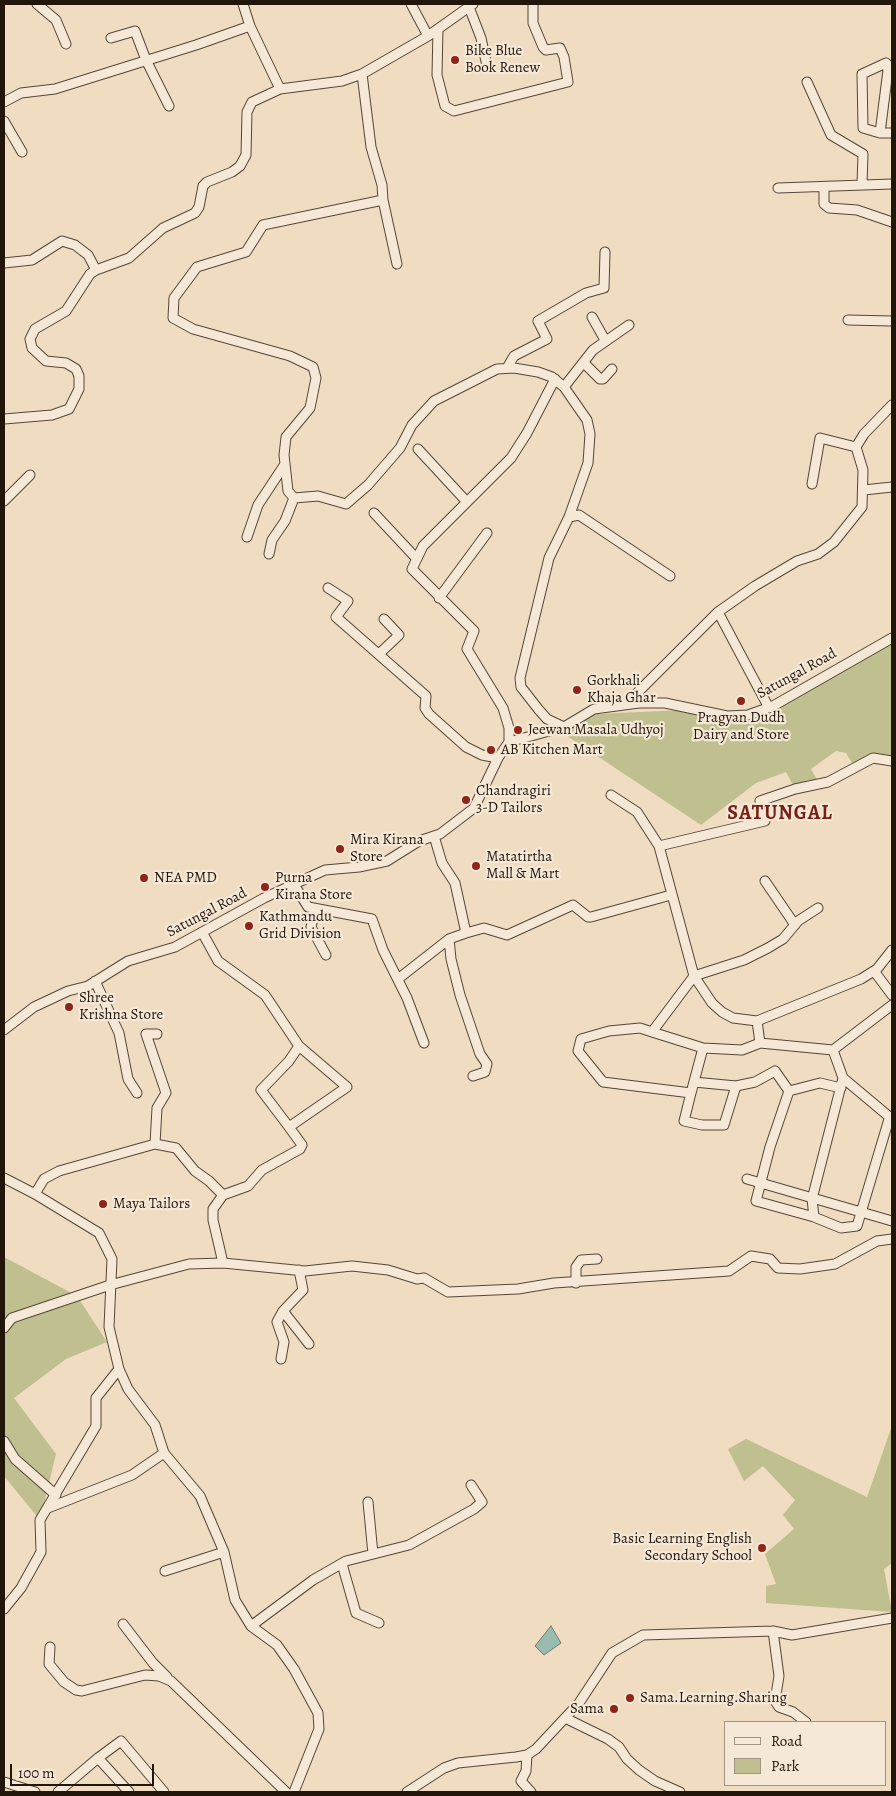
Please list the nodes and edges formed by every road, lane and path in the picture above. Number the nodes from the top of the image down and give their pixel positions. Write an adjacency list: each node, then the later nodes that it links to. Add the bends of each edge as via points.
1 (37, 4): 10 (street, via 56,20)
2 (243, 4): 6 (street)
3 (411, 4): 8 (street)
4 (533, 4): 7 (street, via 533,23 543,47 546,50 560,48 568,82 454,111 445,106 437,75)
5 (471, 5): 7 (street); 12 (street)
6 (250, 26): 11 (street); 16 (street)
7 (438, 29): 8 (street)
8 (428, 36): 14 (street)
9 (111, 38): 11 (street, via 135,31)
10 (66, 44)
11 (146, 60): 17 (street, via 55,89 21,93); 18 (street)
12 (487, 66)
13 (889, 66): 20 (street); 20 (street, via 862,74 863,128)
14 (362, 74): 16 (street, via 334,82); 27 (street, via 371,147)
15 (807, 82): 24 (street, via 831,135 863,154)
16 (280, 89): 32 (street, via 249,106 244,160 232,172 222,174 203,186 195,213 163,228 129,258)
17 (4, 102)
18 (169, 106)
19 (4, 122): 22 (street)
20 (880, 133): 21 (street)
21 (892, 133)
22 (22, 152)
23 (892, 184): 24 (street)
24 (862, 185): 26 (street)
25 (778, 188): 26 (street)
26 (824, 188): 28 (street, via 824,204 829,208 858,210)
27 (383, 200): 31 (street); 47 (street, via 263,225 246,252 197,266 174,298 173,318 194,330 290,356 313,367 316,378 310,408 286,437)
28 (892, 222)
29 (605, 252): 39 (street, via 604,288 586,293 538,320 547,339 514,356)
30 (4, 263): 32 (street, via 32,260 62,241 75,245 88,255)
31 (397, 264)
32 (96, 270): 44 (street, via 66,311 35,329 30,339 32,348 46,361 66,363 76,369 79,389 69,409 52,415)
33 (592, 317): 37 (street)
34 (848, 320): 35 (street)
35 (892, 321)
36 (630, 325): 37 (street)
37 (605, 340): 38 (street)
38 (584, 363): 40 (street, via 600,379); 42 (street)
39 (507, 368): 41 (street, via 538,372); 52 (street, via 497,369 434,401 412,425 400,448 368,485 346,504 318,496)
40 (612, 369)
41 (555, 379): 42 (street); 54 (street, via 510,458)
42 (564, 388): 56 (street, via 586,420 590,434 588,463)
43 (892, 405): 45 (street)
44 (4, 419)
45 (856, 447): 49 (street, via 820,438); 51 (street, via 863,470)
46 (418, 449): 54 (street)
47 (285, 464): 52 (street, via 288,491); 58 (street, via 258,505)
48 (30, 475): 53 (street)
49 (812, 484)
50 (892, 487): 51 (street)
51 (864, 490): 64 (street, via 862,507 834,542 818,554 797,560)
52 (294, 498): 59 (street)
53 (4, 501)
54 (466, 501): 60 (street, via 423,546)
55 (374, 513): 60 (street)
56 (569, 517): 61 (street, via 579,515); 70 (street, via 549,558 520,678 521,687 539,710)
57 (487, 532): 63 (street)
58 (247, 536)
59 (268, 554)
60 (416, 558): 63 (street, via 412,570)
61 (670, 576)
62 (328, 588): 67 (street, via 348,601 336,617)
63 (439, 598): 71 (street, via 474,631 467,648 503,708)
64 (718, 612): 68 (street, via 638,692); 69 (street)
65 (384, 619): 67 (street, via 398,635)
66 (892, 638): 69 (street, Satungal Road)
67 (379, 654): 72 (street, via 426,696 425,708 429,714 466,747)
68 (639, 703): 69 (street, Satungal Road, via 665,703 727,716 748,716); 70 (street, Satungal Road, via 594,709)
69 (769, 708)
70 (564, 726): 71 (street, Satungal Road)
71 (509, 742): 72 (street, Satungal Road)
72 (498, 758): 75 (street, Satungal Road, via 474,808)
73 (892, 761): 76 (street, via 873,758 828,782 760,801 765,821)
74 (611, 795): 76 (street, via 637,812)
75 (434, 836): 78 (street, Satungal Road, via 387,860 325,870); 84 (street, via 442,863 454,883)
76 (659, 846): 79 (street)
77 (765, 881): 82 (street)
78 (295, 886): 81 (street, via 308,907); 83 (street, Satungal Road, via 264,898)
79 (671, 896): 84 (street, via 591,917 573,904 506,935 484,928); 89 (street)
80 (818, 908): 82 (street)
81 (319, 909): 87 (street, via 311,927); 90 (street, via 372,919)
82 (795, 925): 89 (street, via 783,939 768,948 744,960)
83 (202, 932): 91 (street, Satungal Road, via 175,947 128,961); 100 (street, via 218,961 265,995)
84 (466, 933): 85 (street)
85 (449, 939): 90 (street); 103 (street, via 460,994 480,1054 487,1064 485,1072)
86 (892, 950): 88 (street)
87 (326, 955)
88 (874, 971): 92 (street); 94 (street)
89 (694, 976): 94 (street, via 722,1012 733,1018); 96 (street)
90 (398, 979): 98 (street)
91 (96, 981): 95 (street, Satungal Road, via 34,1007); 109 (street, via 119,1033 128,1079)
92 (892, 995)
93 (892, 1005): 102 (street)
94 (757, 1021): 99 (street)
95 (4, 1030)
96 (652, 1032): 101 (street); 110 (street, via 640,1028 609,1031 581,1040 578,1051 603,1082)
97 (157, 1034): 113 (street, via 146,1034 166,1093 157,1108)
98 (424, 1043)
99 (760, 1043): 101 (street, via 742,1050); 102 (street)
100 (299, 1046): 112 (street, via 260,1090); 112 (street, via 347,1087)
101 (703, 1048): 105 (street)
102 (833, 1050): 104 (street)
103 (473, 1076)
104 (843, 1078): 107 (street); 111 (street)
105 (694, 1082): 106 (street); 110 (street)
106 (736, 1086): 108 (street, via 755,1082 775,1071); 110 (street, via 724,1125 684,1121)
107 (841, 1088): 108 (street, via 820,1083); 119 (street)
108 (789, 1091): 116 (street)
109 (137, 1093)
110 (691, 1093)
111 (891, 1119): 120 (street)
112 (289, 1127): 118 (street, via 302,1145 300,1149 262,1170 248,1186)
113 (155, 1144): 117 (street, via 59,1170 44,1179); 118 (street, via 176,1148 195,1171)
114 (4, 1178): 117 (street)
115 (747, 1179): 116 (street)
116 (762, 1183): 119 (street); 121 (street, via 756,1201)
117 (35, 1194): 128 (street, via 100,1233 112,1259)
118 (223, 1195): 125 (street, via 213,1209)
119 (812, 1199): 120 (street); 121 (street)
120 (862, 1214): 121 (street, via 857,1226 852,1228 841,1228); 122 (street)
121 (814, 1217)
122 (892, 1221)
123 (892, 1239): 127 (street, via 877,1241 835,1264 800,1269 778,1268 770,1259 751,1256 729,1271)
124 (597, 1259): 127 (street, via 581,1260 576,1267)
125 (223, 1264): 126 (street); 128 (street, via 188,1264)
126 (299, 1270): 127 (street, via 320,1271 352,1266 388,1270 416,1279 424,1278 448,1292); 129 (street, via 303,1290)
127 (576, 1283)
128 (110, 1284): 130 (street, via 12,1318); 133 (street, via 109,1327)
129 (283, 1311): 131 (street); 132 (street, via 277,1322 284,1342)
130 (4, 1328)
131 (309, 1344)
132 (281, 1360)
133 (120, 1369): 135 (street, via 128,1389 155,1425); 137 (street, via 96,1398 96,1426)
134 (4, 1441): 137 (street, via 15,1459)
135 (164, 1452): 139 (street, via 132,1476); 140 (street, via 200,1496)
136 (471, 1485): 141 (street, via 482,1502 474,1509 409,1544)
137 (56, 1494): 139 (street)
138 (368, 1502): 141 (street)
139 (48, 1508): 144 (street, via 40,1520 41,1552 21,1588)
140 (224, 1552): 143 (street); 148 (street, via 235,1600)
141 (373, 1554): 142 (street)
142 (342, 1564): 146 (street, via 356,1613); 148 (street, via 313,1580)
143 (165, 1571)
144 (4, 1609)
145 (892, 1618): 149 (street, via 792,1635)
146 (379, 1623)
147 (123, 1624): 151 (street)
148 (251, 1626): 162 (street, via 277,1645 318,1713 318,1729)
149 (773, 1631): 152 (street, via 642,1635 612,1653 594,1684); 153 (street, via 779,1676 775,1701 779,1707)
150 (50, 1647): 151 (street, via 49,1664 64,1682 76,1690 145,1675)
151 (171, 1681): 161 (street)
152 (565, 1718): 154 (street, via 536,1750); 165 (street, via 608,1739 639,1770)
153 (805, 1721)
154 (527, 1755): 163 (street, via 458,1763 444,1768); 164 (street, via 526,1771 521,1781)
155 (98, 1758): 158 (street); 159 (street); 160 (street, via 121,1741)
156 (4, 1782): 157 (street)
157 (35, 1792)
158 (58, 1792)
159 (129, 1792)
160 (164, 1792)
161 (286, 1792)
162 (294, 1792)
163 (407, 1792)
164 (531, 1792)
165 (680, 1792)

